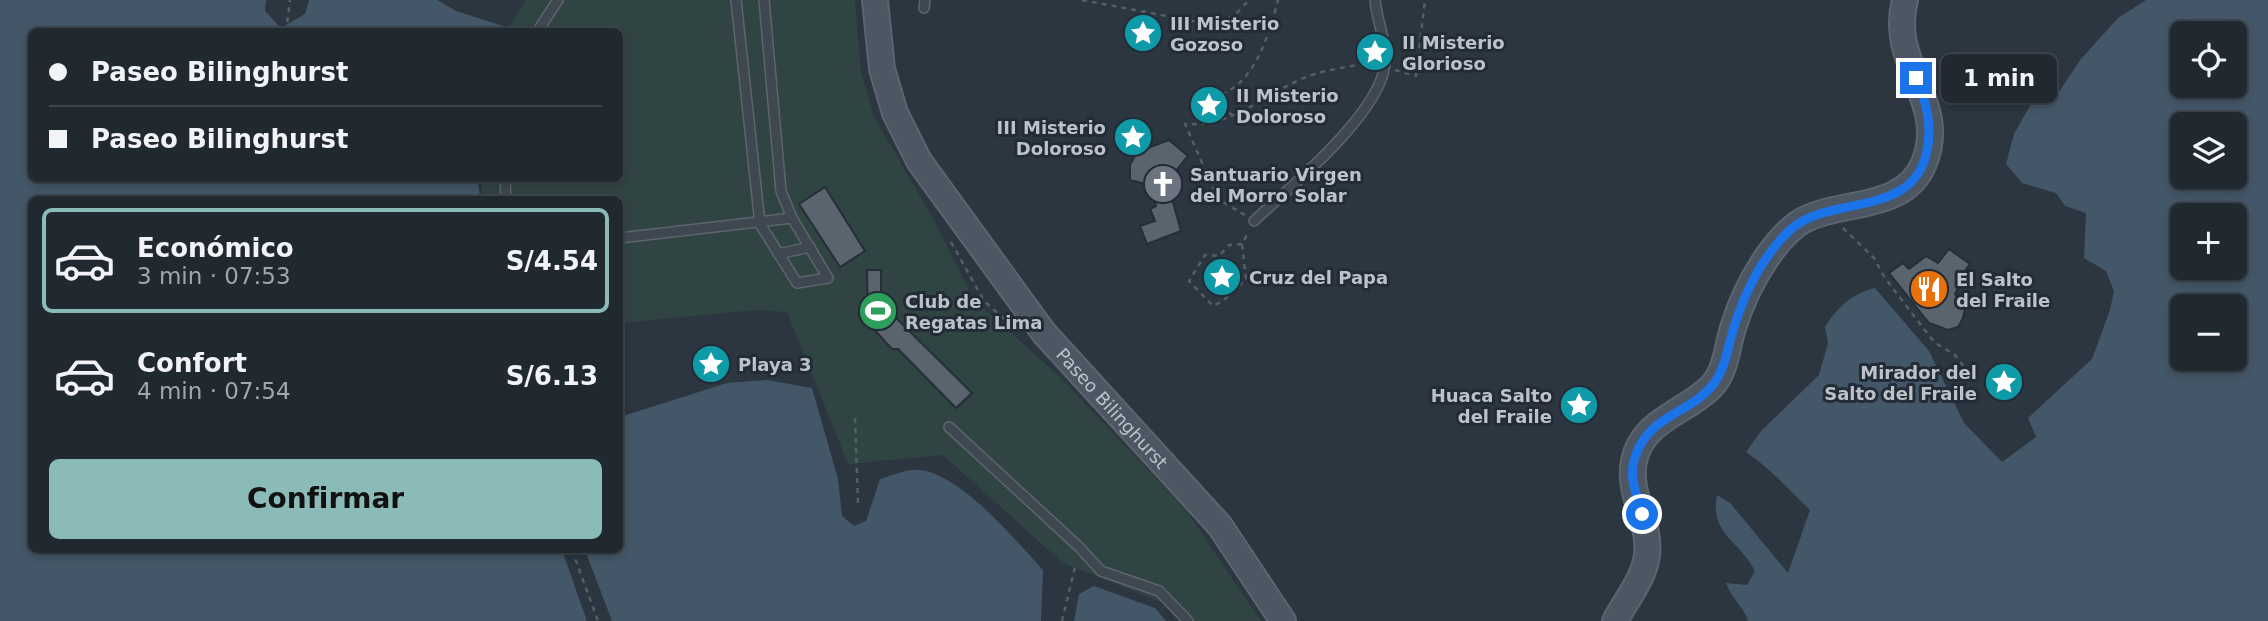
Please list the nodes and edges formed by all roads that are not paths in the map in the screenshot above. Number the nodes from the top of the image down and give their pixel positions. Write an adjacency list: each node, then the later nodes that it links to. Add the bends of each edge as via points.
1 (558, 0): 7 (lane)
2 (736, 0): 10 (lane)
3 (764, 0): 8 (lane, via 781,191)
4 (875, 0): 16 (main road, Paseo Bilinghurst, via 882,69 895,113 919,161 1044,333 1220,526)
5 (1375, 0): 9 (lane, via 1385,43 1385,67 1375,93 1326,154)
6 (1905, 0): 17 (main road, via 1901,39 1929,113 1924,164 1901,190 1864,205 1805,219 1789,230 1746,293 1722,372 1712,386 1649,430 1639,447 1632,478 1647,533 1647,555 1641,577)
7 (540, 28)
8 (792, 218): 10 (lane); 12 (lane)
9 (1254, 221)
10 (760, 224): 11 (lane); 13 (lane)
11 (623, 238)
12 (810, 247): 13 (lane); 13 (lane, via 828,278 797,283)
13 (778, 254)
14 (949, 427): 15 (lane, via 1101,571 1167,597)
15 (1188, 621)
16 (1283, 621)
17 (1615, 621)

